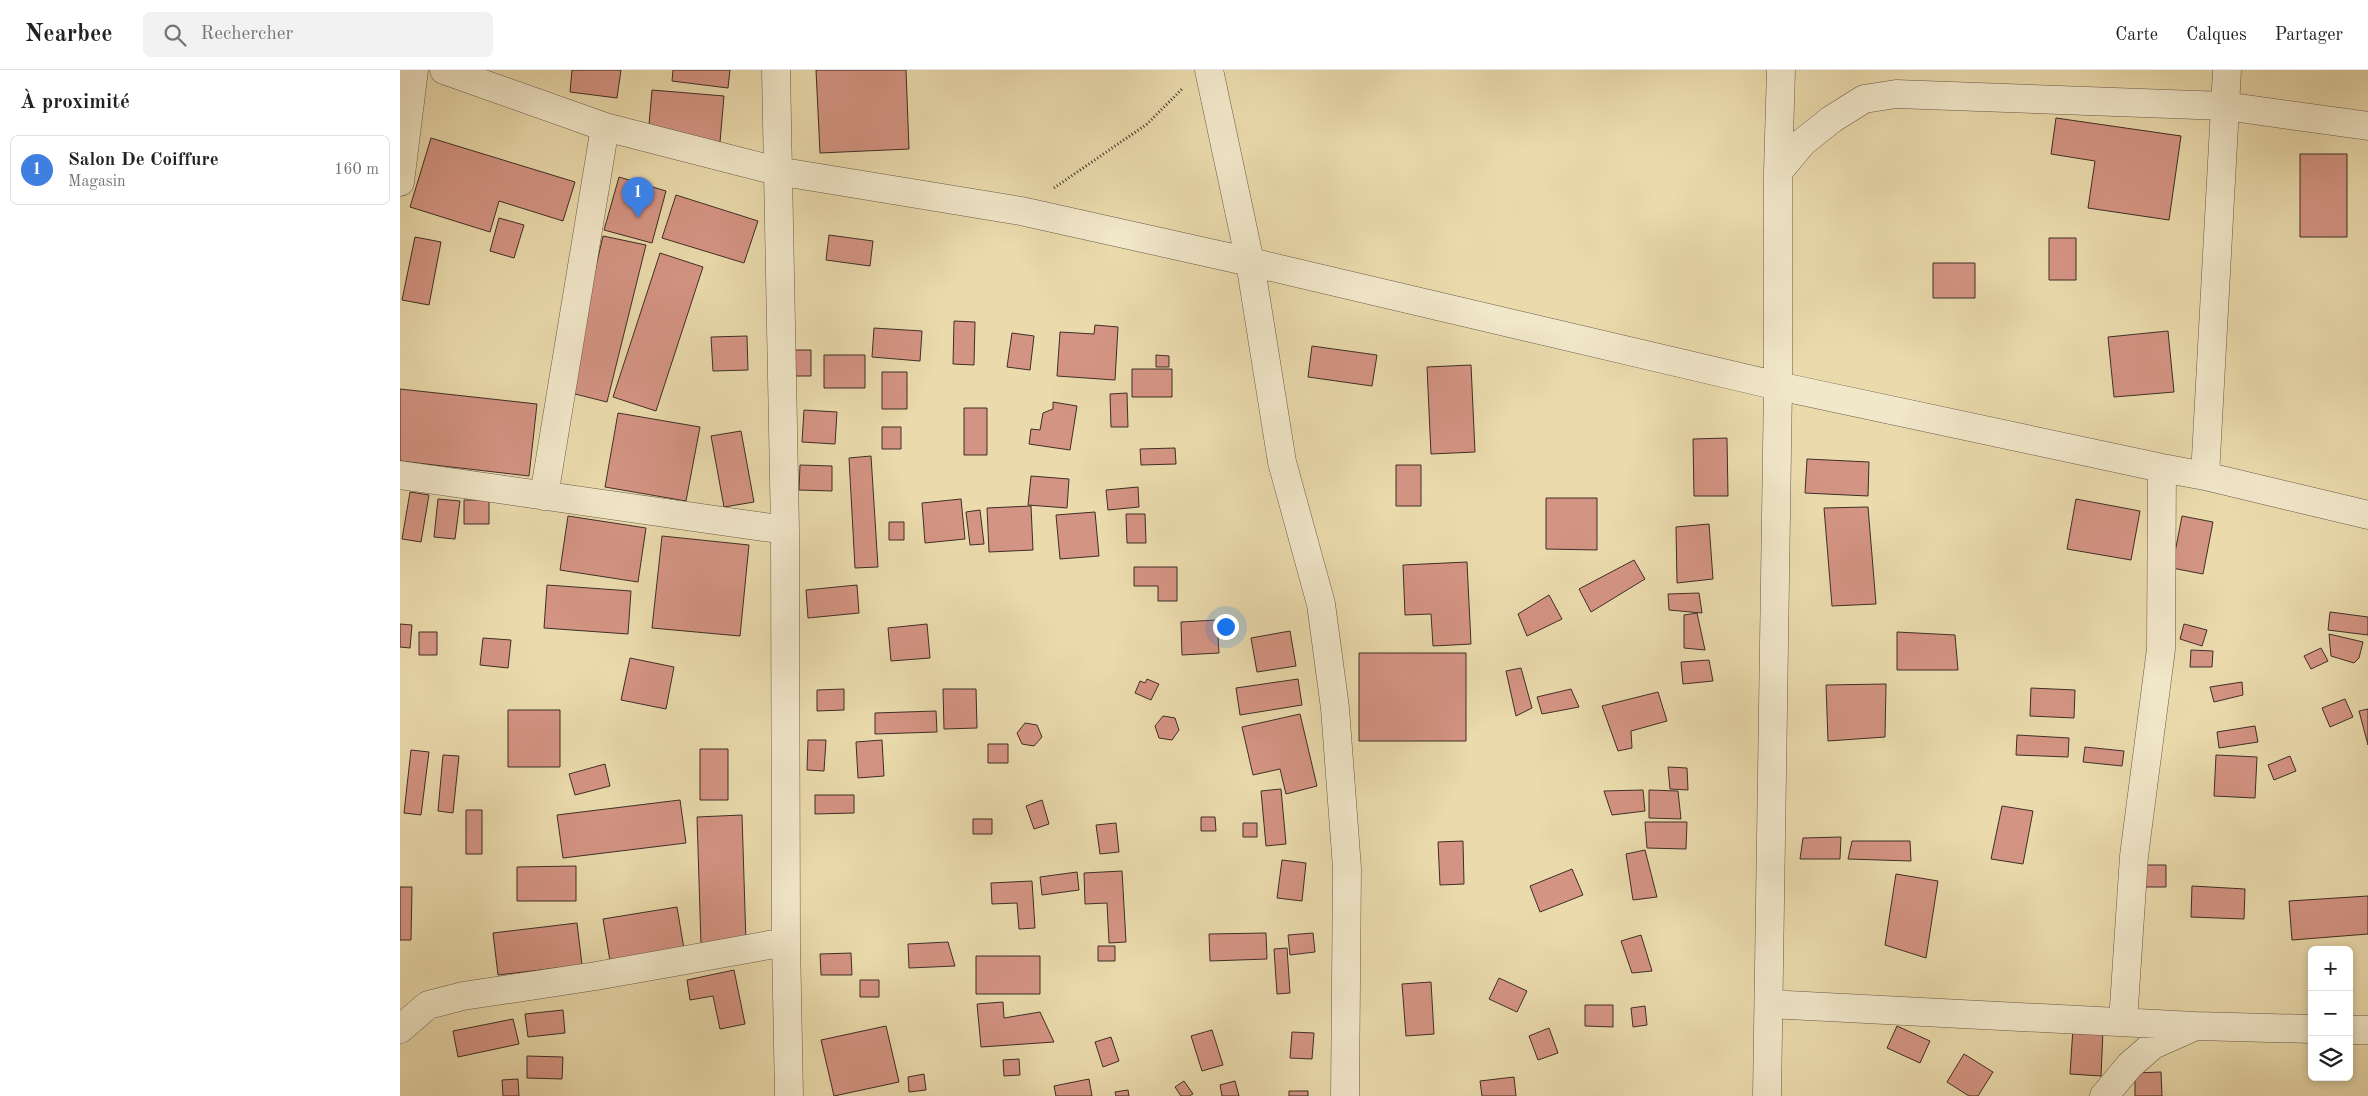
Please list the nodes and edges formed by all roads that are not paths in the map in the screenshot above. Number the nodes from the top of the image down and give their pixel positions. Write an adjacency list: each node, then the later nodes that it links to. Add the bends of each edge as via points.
1 (414, 70): 12 (street)
2 (444, 70): 9 (street)
3 (776, 70): 10 (street)
4 (1781, 70): 11 (street)
5 (2227, 70): 7 (street)
6 (1198, 77): 13 (street)
7 (2225, 106): 8 (street); 11 (street, via 1896,94 1864,99 1832,119 1803,142); 17 (street)
8 (2368, 126)
9 (606, 127): 10 (street); 18 (street)
10 (777, 171): 13 (street, via 1021,211); 20 (street)
11 (1778, 172): 14 (street)
12 (400, 182)
13 (1250, 262): 14 (street); 30 (street, via 1282,462 1320,604 1336,708 1347,868)
14 (1778, 386): 15 (street); 22 (street)
15 (2162, 468): 17 (street); 23 (street, via 2160,649 2134,856)
16 (400, 475): 18 (street)
17 (2205, 476): 19 (street)
18 (544, 496): 20 (street)
19 (2368, 516)
20 (785, 530): 21 (street)
21 (786, 942): 25 (street, via 463,996 428,1005); 29 (street)
22 (1769, 1004): 23 (street); 31 (street)
23 (2123, 1022): 24 (street)
24 (2195, 1026): 26 (street); 32 (street, via 2152,1045)
25 (400, 1028)
26 (2308, 1029)
27 (2353, 1030): 28 (street)
28 (2368, 1030)
29 (789, 1096)
30 (1345, 1096)
31 (1767, 1096)
32 (2104, 1096)

